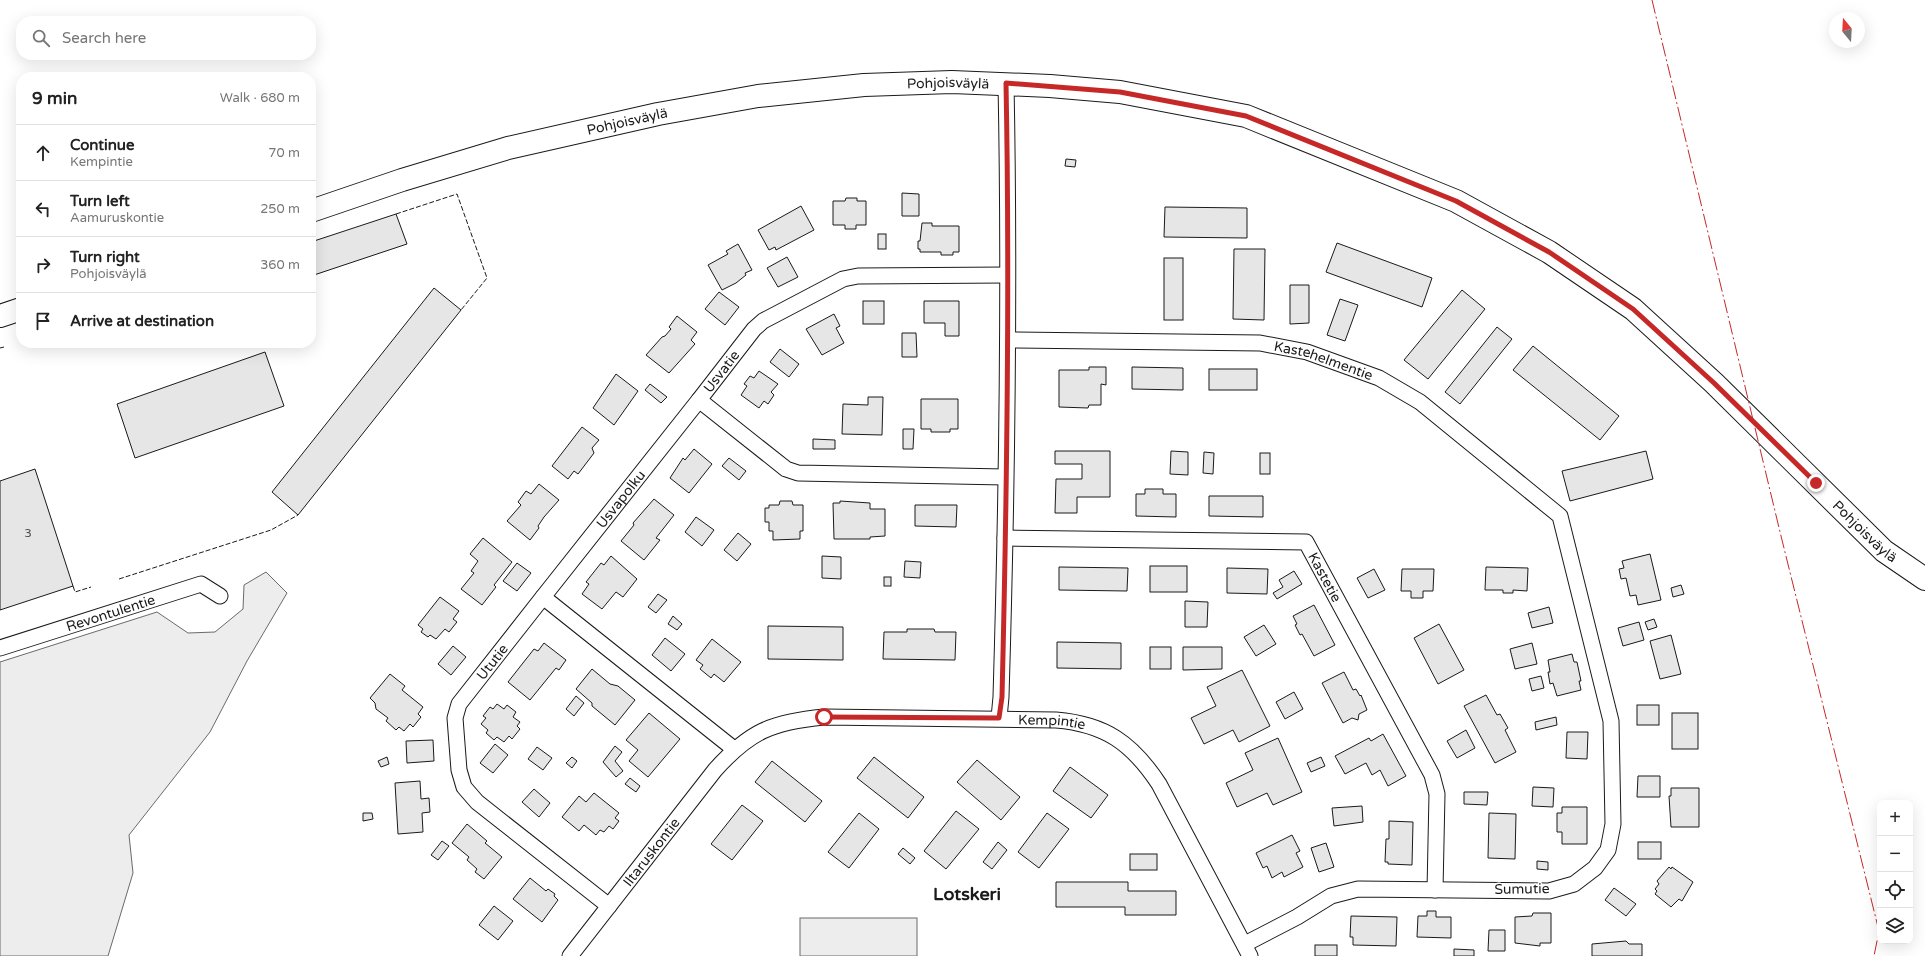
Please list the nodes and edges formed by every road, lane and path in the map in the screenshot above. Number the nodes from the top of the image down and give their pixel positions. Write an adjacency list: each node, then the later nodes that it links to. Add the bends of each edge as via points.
1 (1006, 83): 2 (main road, Pohjoisväylä, via 864,85 758,96 658,114 508,148); 3 (street); 11 (main road, Pohjoisväylä, via 1120,92 1246,116 1456,201 1549,252 1633,309 1714,383 1884,551)
2 (316, 209)
3 (1007, 275): 6 (street); 7 (street, Usvatie, via 858,276 843,279 763,321)
4 (16, 311): 5 (main road)
5 (0, 316)
6 (1008, 340): 8 (street); 10 (street, Kastehelmentie, via 1260,343 1307,352 1379,378 1420,402 1560,516)
7 (699, 400): 8 (street, Usvatie, via 786,469 798,473); 13 (street, Usvapolku)
8 (1005, 477): 9 (street)
9 (1005, 538): 15 (street, via 1002,697); 17 (street, Kastetie, via 1306,542 1432,774 1437,794)
10 (1569, 546): 17 (street, Sumutie, via 1611,721 1613,824 1608,850 1595,868 1574,884 1549,891)
11 (1925, 579)
12 (220, 596): 14 (street, Revontulentie, via 201,584)
13 (543, 598): 16 (street); 18 (street, Ututie, via 459,704 455,718 459,770 464,787 477,802)
14 (0, 648)
15 (999, 718): 16 (street, Kempintie, via 824,717 793,720 767,728); 19 (street, Kempintie, via 1079,722 1101,730 1133,752 1147,766 1159,784)
16 (734, 749): 18 (street, Iltaruskontie)
17 (1435, 890): 19 (street, Sumutie, via 1358,889 1331,896)
18 (609, 906): 20 (street, Iltaruskontie)
19 (1247, 950)
20 (570, 956)

